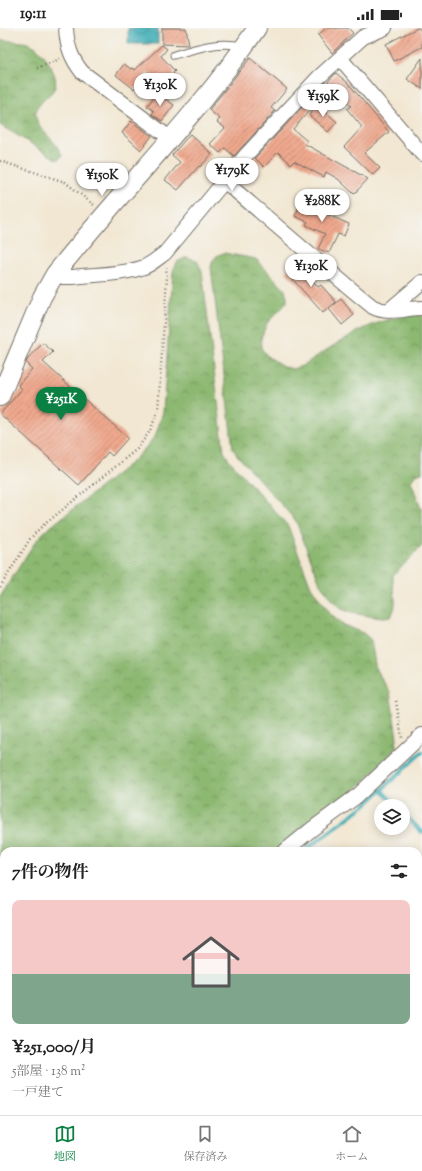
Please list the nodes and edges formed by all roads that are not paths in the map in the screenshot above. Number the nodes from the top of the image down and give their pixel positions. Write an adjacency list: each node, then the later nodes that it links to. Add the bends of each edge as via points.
1 (66, 28): 7 (street, via 66,39 72,56 82,72)
2 (257, 28): 4 (street)
3 (385, 28): 6 (street, via 363,37)
4 (244, 46): 5 (lane, via 211,44); 7 (street)
5 (174, 55)
6 (340, 58): 8 (street); 9 (street, via 312,84)
7 (171, 140): 10 (street)
8 (422, 154)
9 (224, 181): 10 (street, via 161,256 144,267 73,277); 13 (street, via 373,307)
10 (56, 274): 14 (street, via 42,297)
11 (422, 282): 13 (street)
12 (422, 308): 13 (street)
13 (388, 312)
14 (2, 387)
15 (422, 735): 16 (street, via 357,796)
16 (291, 847)

